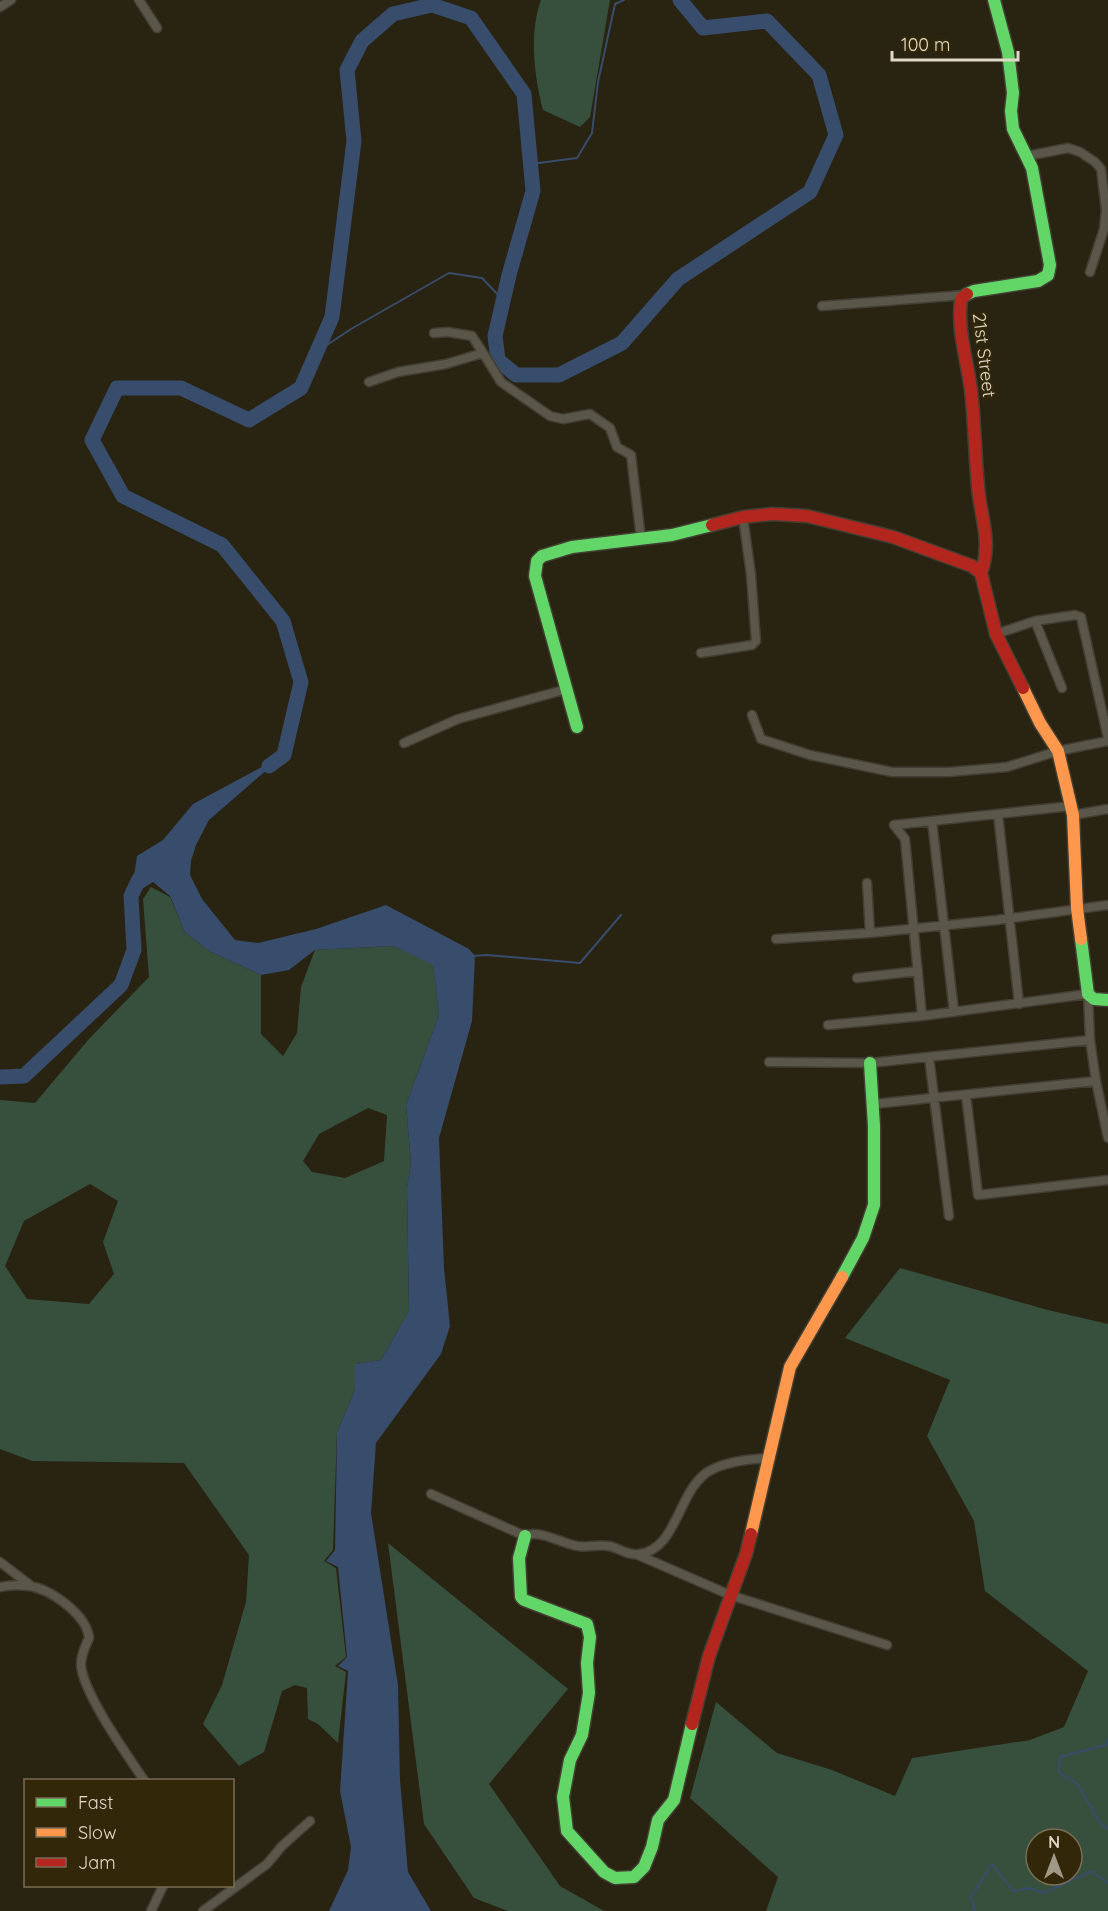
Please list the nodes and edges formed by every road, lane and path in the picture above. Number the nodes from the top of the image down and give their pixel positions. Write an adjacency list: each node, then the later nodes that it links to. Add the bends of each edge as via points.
1 (11, 0): 4 (street)
2 (139, 0): 5 (street)
3 (994, 0): 6 (street, 21st Street, via 1008,52 1013,129)
4 (0, 7)
5 (157, 28)
6 (1026, 156): 7 (street, via 1068,148 1080,152 1101,169 1104,229); 8 (street, 21st Street, via 1032,168 1050,265 1048,275 1038,281)
7 (1090, 272)
8 (964, 295): 9 (street); 15 (street, 21st Street, via 960,305 961,334 969,372 979,494 987,536 988,556)
9 (822, 306)
10 (434, 333): 11 (street, via 472,336)
11 (483, 353): 12 (street); 14 (street, via 501,382 550,416 563,419 590,414 610,428 617,447 631,455)
12 (369, 382)
13 (743, 517): 14 (street); 15 (street, via 807,516 850,526 953,558); 18 (street, via 756,642)
14 (641, 539): 20 (street, via 572,547 537,561 535,576)
15 (981, 573): 17 (street)
16 (1035, 621): 17 (street); 19 (street); 23 (street, via 1081,617)
17 (996, 634): 25 (street)
18 (701, 653)
19 (1062, 688)
20 (567, 689): 22 (street); 24 (street, via 458,719)
21 (752, 715): 25 (street, via 761,739 810,755 892,771 1007,767)
22 (577, 727)
23 (1108, 739): 25 (street)
24 (404, 743)
25 (1058, 751): 27 (street)
26 (1108, 809): 27 (street)
27 (1072, 810): 28 (street); 32 (street)
28 (998, 814): 29 (street); 33 (street)
29 (932, 821): 34 (street); 35 (street, via 894,825 904,839)
30 (867, 883): 36 (street)
31 (1108, 904): 32 (street)
32 (1077, 908): 33 (street); 40 (street)
33 (1010, 918): 34 (street); 42 (street)
34 (943, 925): 35 (street); 43 (street)
35 (914, 928): 36 (street); 38 (street)
36 (870, 933): 37 (street)
37 (776, 939)
38 (918, 971): 39 (street); 44 (street)
39 (857, 978)
40 (1088, 994): 41 (street, via 1094,999); 42 (street); 46 (street)
41 (1108, 1000)
42 (1019, 1004): 43 (street)
43 (954, 1012): 44 (street)
44 (922, 1016): 45 (street)
45 (828, 1025)
46 (1090, 1040): 47 (street); 50 (street)
47 (929, 1057): 49 (street); 52 (street)
48 (769, 1062): 49 (street)
49 (870, 1063): 54 (street)
50 (1096, 1081): 51 (street); 53 (street)
51 (966, 1095): 52 (street); 56 (street, via 978,1195)
52 (934, 1099): 54 (street); 57 (street)
53 (1104, 1100): 55 (street)
54 (874, 1104): 58 (street, via 872,1216 848,1268 790,1367)
55 (1108, 1138)
56 (1108, 1180)
57 (949, 1216)
58 (768, 1458): 61 (street, via 709,1471 693,1486 658,1547); 65 (street, via 746,1554)
59 (432, 1494): 60 (street)
60 (525, 1536): 61 (street, via 533,1534 576,1547 608,1546); 65 (street, via 518,1561 521,1597 589,1627 589,1693 582,1735 570,1760 563,1810 567,1831 594,1863 615,1878 640,1873 652,1847 658,1820 674,1800 709,1656)
61 (638, 1555): 65 (street)
62 (0, 1562): 63 (street)
63 (30, 1586): 64 (street); 67 (street, via 67,1604 84,1623 89,1638 81,1656 86,1683)
64 (0, 1587)
65 (730, 1595): 66 (street)
66 (887, 1645)
67 (143, 1779)
68 (310, 1821): 71 (street, via 267,1864)
69 (163, 1887): 70 (street)
70 (151, 1911)
71 (204, 1911)

